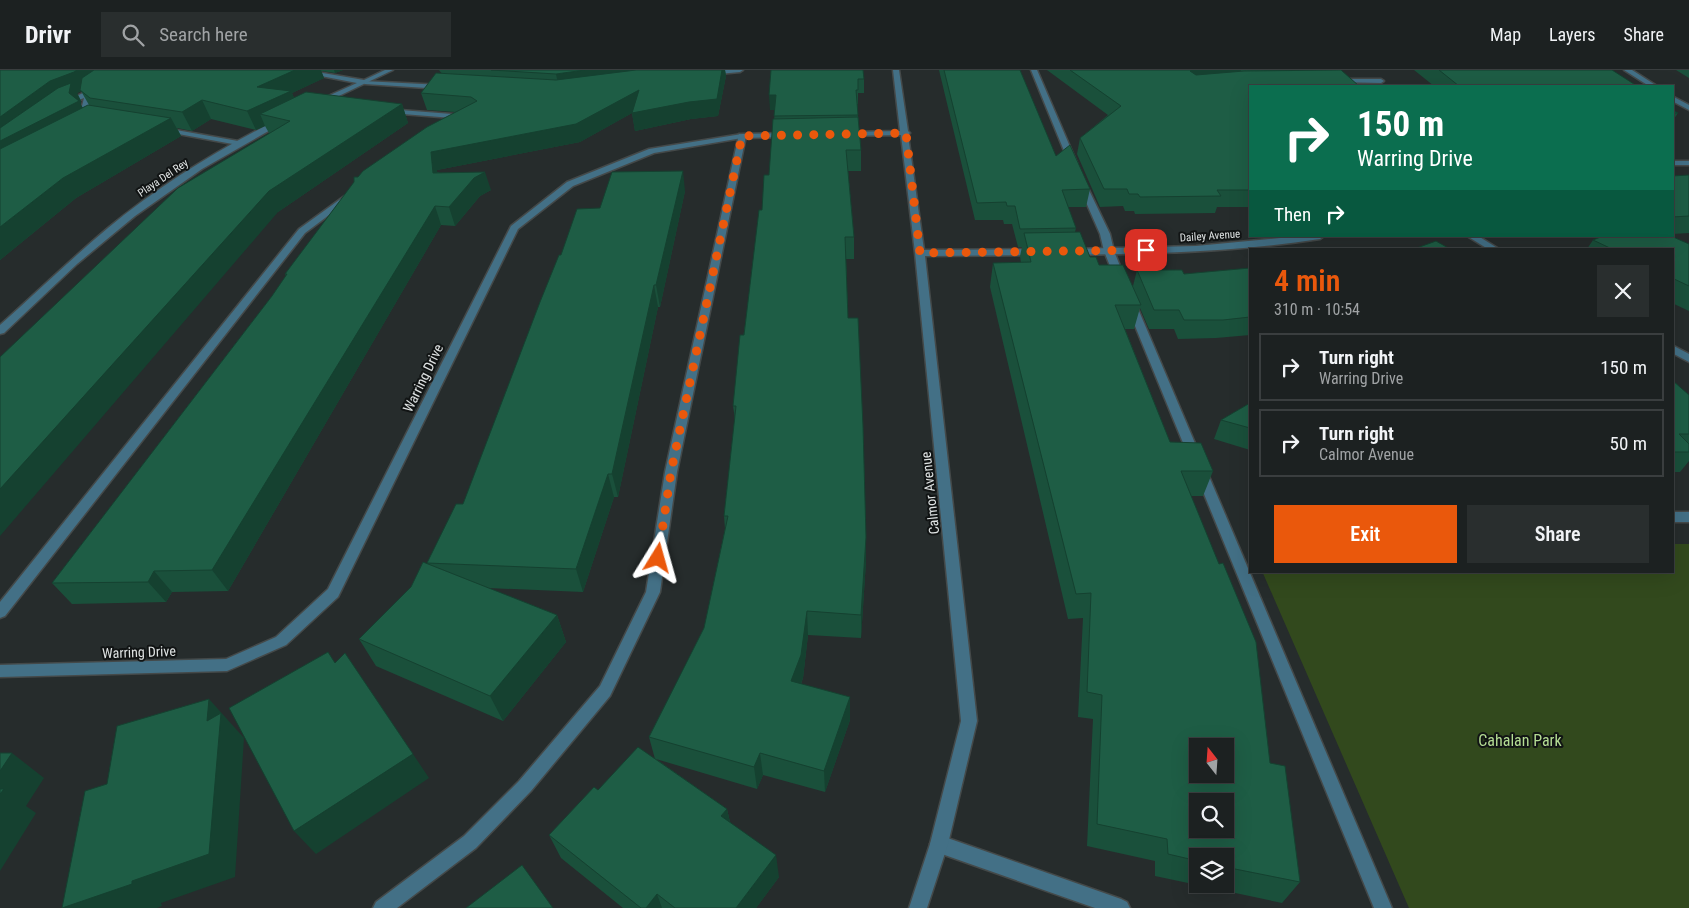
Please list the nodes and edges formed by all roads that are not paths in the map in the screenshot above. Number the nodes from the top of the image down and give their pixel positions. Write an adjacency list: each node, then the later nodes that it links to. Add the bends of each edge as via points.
1 (293, 70): 10 (street)
2 (390, 70): 10 (street)
3 (740, 70): 8 (street)
4 (896, 70): 25 (street, Calmor Avenue)
5 (1034, 70): 36 (street, via 1105,234)
6 (1369, 70): 11 (street)
7 (1627, 70): 12 (street)
8 (696, 75)
9 (1333, 81): 11 (street)
10 (365, 82): 13 (street); 15 (street, via 313,106)
11 (1384, 84)
12 (1651, 85)
13 (446, 87)
14 (1674, 99): 16 (street)
15 (338, 107)
16 (1689, 108)
17 (58, 109): 20 (street, via 92,91 85,110)
18 (378, 110): 23 (street, via 476,118)
19 (291, 117): 29 (street, Playa Del Rey)
20 (98, 120): 21 (street); 22 (street)
21 (107, 122)
22 (90, 125)
23 (461, 126)
24 (151, 128): 29 (street)
25 (906, 133): 26 (street); 37 (street, Calmor Avenue)
26 (829, 134)
27 (800, 135): 28 (street, Warring Drive)
28 (742, 136): 44 (street, Warring Drive, via 652,151 579,180 514,228 333,592 281,641 227,665); 46 (street, via 671,472 652,592 605,691 525,786 470,842)
29 (238, 143): 38 (street, Playa Del Rey, via 150,200 98,242)
30 (1674, 163): 31 (street)
31 (1689, 163)
32 (359, 190): 43 (street, via 302,231)
33 (1315, 237): 36 (street, Dailey Avenue, via 1202,249)
34 (1473, 237): 35 (street)
35 (1493, 248)
36 (1109, 251): 37 (street, Dailey Avenue); 49 (street)
37 (920, 253): 45 (street, Calmor Avenue, via 969,721)
38 (0, 331)
39 (1674, 349): 40 (street)
40 (1689, 359)
41 (1674, 517): 42 (street)
42 (1689, 517)
43 (0, 612)
44 (0, 671)
45 (939, 844): 47 (street, Calmor Avenue); 48 (street)
46 (382, 908)
47 (918, 908)
48 (1121, 908)
49 (1383, 908)

